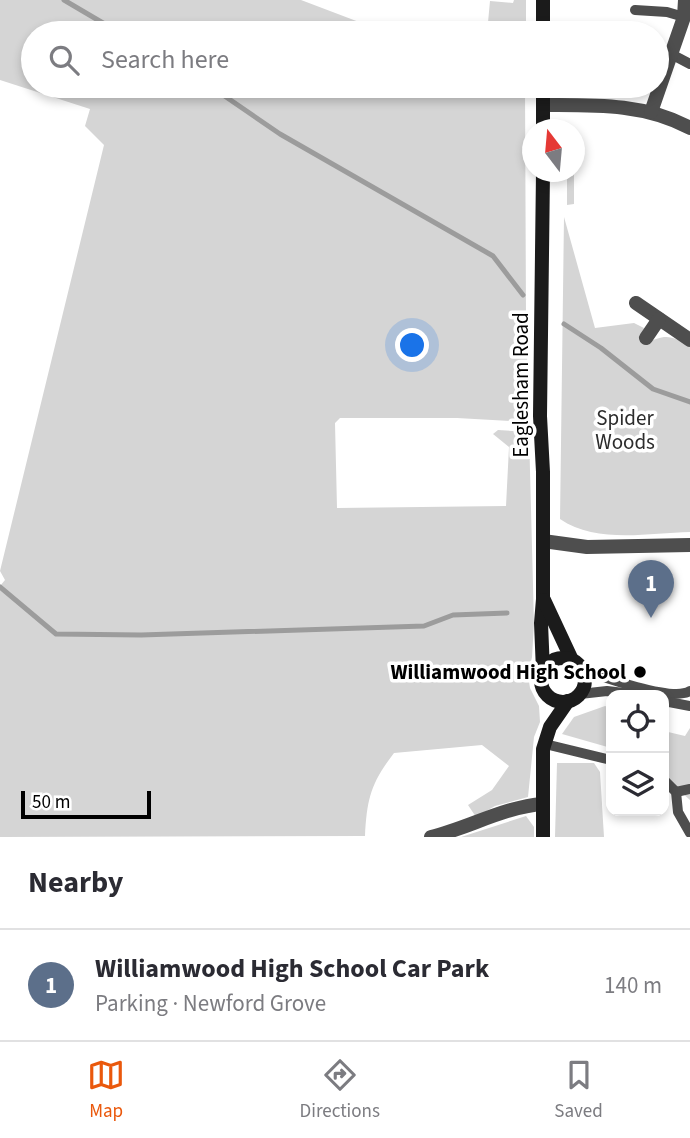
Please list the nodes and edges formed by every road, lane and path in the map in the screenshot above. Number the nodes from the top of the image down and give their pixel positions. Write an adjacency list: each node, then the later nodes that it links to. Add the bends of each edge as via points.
1 (543, 0): 5 (main road)
2 (685, 0): 4 (street)
3 (635, 10): 4 (lane)
4 (684, 17): 6 (street)
5 (543, 21)
6 (671, 54): 7 (street); 8 (lane)
7 (669, 60)
8 (690, 64)
9 (543, 98): 11 (main road)
10 (656, 98): 12 (street)
11 (543, 106): 12 (street, via 598,105); 13 (main road)
12 (651, 112): 14 (street)
13 (543, 119)
14 (690, 128)
15 (542, 182): 20 (main road, Eaglesham Road)
16 (636, 303): 17 (street)
17 (659, 319): 18 (street); 19 (street)
18 (646, 338)
19 (690, 340)
20 (543, 541): 21 (street, via 587,547); 22 (main road, Eaglesham Road)
21 (690, 545)
22 (543, 598): 23 (main road, Eaglesham Road); 24 (main road, Eaglesham Road)
23 (577, 664): 24 (main road, via 565,658 552,661); 26 (lane, via 665,693); 28 (main road, via 585,681)
24 (543, 671): 27 (main road, via 541,684)
25 (606, 691): 28 (lane)
26 (690, 691)
27 (548, 696): 28 (main road, via 561,702); 31 (main road)
28 (574, 698): 31 (main road)
29 (669, 702): 30 (lane)
30 (690, 706)
31 (550, 727): 32 (main road)
32 (545, 744): 33 (lane); 37 (main road)
33 (606, 759)
34 (669, 785): 36 (lane)
35 (690, 789): 36 (lane)
36 (676, 792): 38 (lane, via 678,812)
37 (542, 804): 39 (street, via 519,807); 40 (main road)
38 (690, 833)
39 (430, 837)
40 (543, 837)

